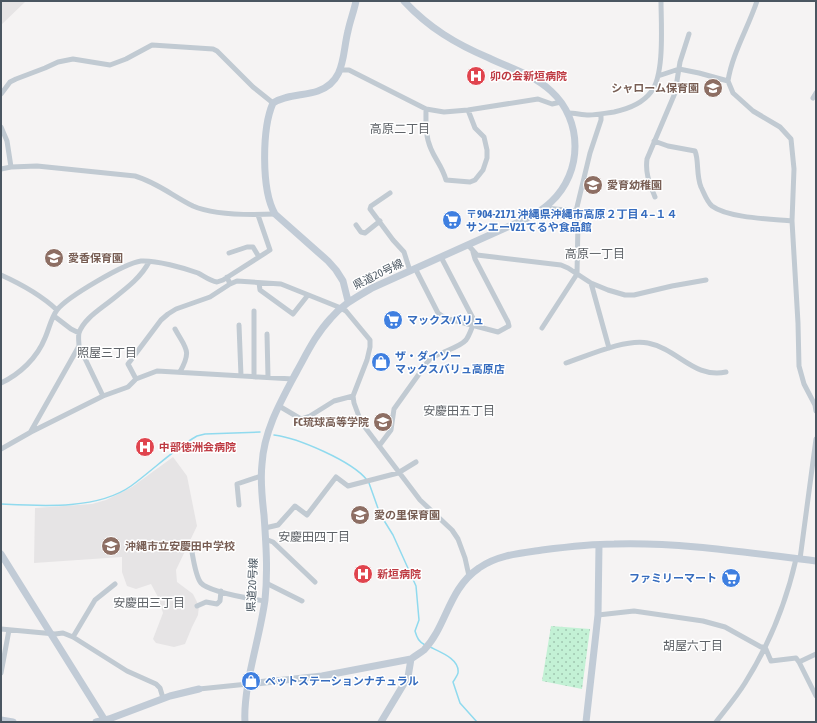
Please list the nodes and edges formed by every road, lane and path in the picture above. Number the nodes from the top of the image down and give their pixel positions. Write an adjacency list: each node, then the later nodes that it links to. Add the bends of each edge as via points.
1 (356, 1): 7 (main road, via 347,32)
2 (404, 1): 11 (main road, 県道20号線, via 440,33 466,48 532,77 551,90)
3 (661, 1): 8 (street)
4 (757, 1): 9 (street, via 730,69)
5 (689, 34): 6 (street)
6 (679, 69): 8 (street); 9 (street); 18 (street, via 675,93)
7 (341, 70): 12 (main road, via 330,86 323,90 280,99); 13 (street, via 349,70)
8 (658, 76): 16 (street, via 651,92 641,102 628,109)
9 (728, 81): 28 (street, via 733,93 754,111 780,127 792,139)
10 (1, 94): 12 (street, via 10,82 58,62 73,59 110,65 152,45 213,49)
11 (561, 102): 14 (street, via 552,104 538,99); 15 (main road, 県道20号線)
12 (274, 103): 25 (main road, via 267,122 265,142 266,188)
13 (426, 109): 14 (street, via 444,112); 14 (street, via 427,138 446,180 470,182 483,170 487,150 484,137 475,128)
14 (468, 110)
15 (568, 113): 16 (street); 23 (main road, 県道20号線, via 576,140 572,167 562,188)
16 (601, 114): 24 (street)
17 (1, 127): 19 (street)
18 (654, 141): 22 (street, via 646,169); 28 (street, via 695,151 701,186 712,206 739,215)
19 (11, 167): 20 (street); 26 (street, via 37,166 135,176 147,179 205,211)
20 (1, 169)
21 (390, 193): 27 (street, via 371,206 370,209)
22 (655, 197)
23 (544, 208): 24 (street); 30 (main road, 県道20号線, via 521,222)
24 (576, 211): 37 (street)
25 (275, 214): 26 (street); 45 (main road, via 336,270 343,281)
26 (258, 215): 33 (street, via 270,250)
27 (380, 221): 29 (street, via 365,233); 36 (street, via 404,252)
28 (792, 222): 70 (street, via 799,366)
29 (356, 225)
30 (468, 245): 31 (street); 34 (main road, 県道20号線)
31 (473, 252): 37 (street, via 477,255 561,265); 51 (street, via 509,326 498,332)
32 (229, 253): 33 (street, via 253,247)
33 (259, 257): 39 (street)
34 (441, 257): 36 (main road, 県道20号線); 51 (street)
35 (149, 262): 39 (street, via 197,273 214,282); 47 (street, via 136,262 118,270 88,286); 54 (street, via 135,281 88,319)
36 (412, 270): 45 (main road, 県道20号線); 51 (street, via 438,313 445,318)
37 (577, 274): 42 (street); 52 (street)
38 (1, 275): 47 (street, via 47,300)
39 (227, 278): 43 (street)
40 (706, 280): 42 (street, via 634,295 619,293)
41 (259, 283): 43 (street, via 237,281); 44 (street, via 280,284); 44 (street, via 260,290 293,314)
42 (591, 283): 57 (street)
43 (230, 284): 64 (street, via 210,296 176,309 161,320 128,364)
44 (308, 295): 46 (street)
45 (348, 301): 46 (main road, 県道20号線)
46 (341, 308): 65 (main road, 県道20号線, via 322,328); 68 (street, via 370,340 367,360)
47 (57, 310): 49 (street)
48 (254, 311): 62 (street)
49 (54, 316): 54 (street); 66 (street, via 44,340 32,358 13,377)
50 (239, 325): 61 (street)
51 (475, 326): 73 (street, via 465,341 429,360 394,409 391,430)
52 (542, 328)
53 (175, 329): 59 (street, via 186,350 187,358)
54 (79, 333): 56 (street)
55 (267, 334): 63 (street)
56 (78, 346): 67 (street); 71 (street)
57 (609, 348): 58 (street); 60 (street, via 627,343 648,342 705,372)
58 (566, 363)
59 (180, 372): 61 (street); 64 (street, via 157,371)
60 (726, 372)
61 (241, 376): 62 (street)
62 (254, 377): 63 (street)
63 (268, 377): 65 (street)
64 (136, 379): 67 (street, via 128,387)
65 (292, 379): 69 (main road, 県道20号線)
66 (1, 383)
67 (103, 396): 71 (street)
68 (353, 396): 69 (street, via 334,402 301,419); 73 (street, via 361,422)
69 (279, 406): 78 (main road, 県道20号線, via 268,430)
70 (816, 411)
71 (31, 432): 74 (street)
72 (816, 439): 75 (street)
73 (379, 446): 77 (street)
74 (1, 449)
75 (815, 454): 85 (street)
76 (416, 462): 77 (street)
77 (398, 473): 80 (street, via 348,486 336,477 307,515 295,506 278,525); 87 (street, via 420,500 458,538 466,558)
78 (261, 476): 79 (street, via 237,484); 80 (main road, 県道20号線)
79 (239, 505)
80 (264, 528): 81 (main road, 県道20号線)
81 (265, 539): 88 (street, via 273,542); 89 (main road, 県道20号線)
82 (599, 545): 85 (main road, via 690,546); 87 (main road, via 502,557 480,567); 95 (main road)
83 (191, 547): 91 (street, via 202,584)
84 (1, 554): 98 (main road)
85 (798, 559): 86 (main road); 100 (street, via 780,614)
86 (816, 561)
87 (469, 576): 102 (main road, via 454,596 427,646)
88 (315, 582)
89 (266, 583): 92 (main road, 県道20号線); 93 (street)
90 (115, 584): 99 (street, via 95,600)
91 (221, 591): 92 (street, via 242,598); 94 (street, via 217,604 206,602)
92 (264, 601): 105 (main road, 県道20号線)
93 (302, 602)
94 (197, 606)
95 (598, 615): 100 (street, via 634,612 702,622 725,627); 115 (main road)
96 (1, 629): 97 (street)
97 (9, 630): 98 (street); 104 (street)
98 (50, 633): 99 (street, via 62,633); 110 (main road)
99 (73, 637): 108 (street, via 127,670 156,684)
100 (765, 647): 103 (street, via 771,661 796,658); 116 (street, via 745,683)
101 (816, 654): 103 (street)
102 (411, 659): 105 (main road, via 322,676); 114 (main road, via 408,678)
103 (800, 662): 107 (street)
104 (1, 673)
105 (248, 684): 106 (street); 113 (main road, 県道20号線)
106 (199, 689): 108 (main road)
107 (816, 696)
108 (163, 698): 110 (main road)
109 (1, 720): 111 (main road)
110 (106, 721): 112 (main road)
111 (13, 722)
112 (96, 722)
113 (245, 722)
114 (381, 722)
115 (586, 722)
116 (716, 722)

